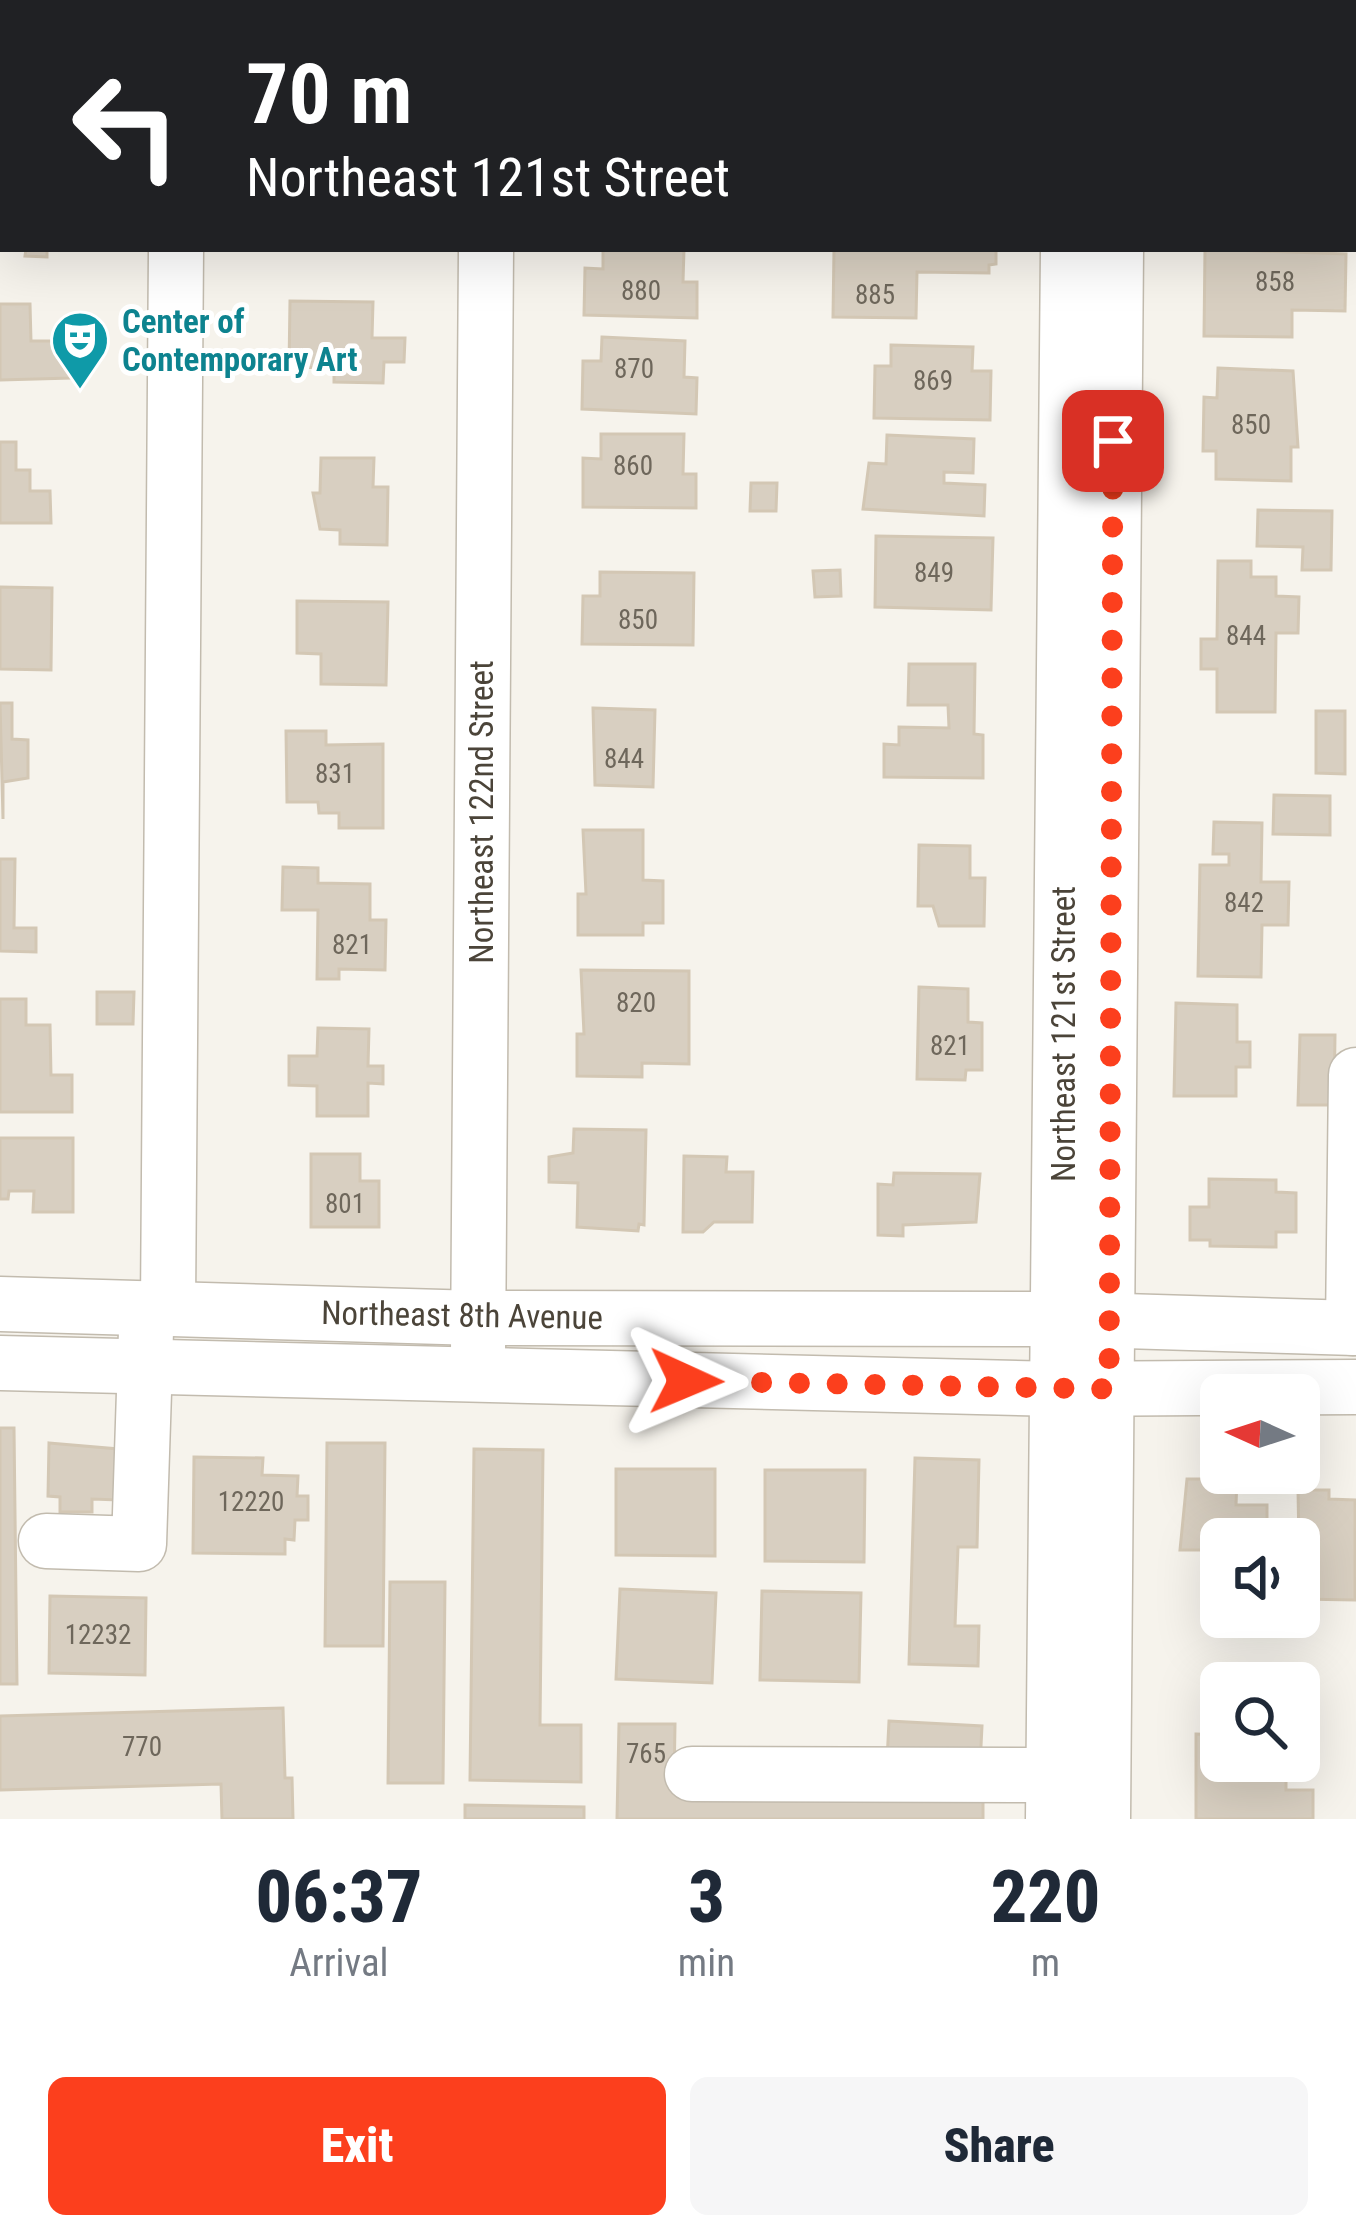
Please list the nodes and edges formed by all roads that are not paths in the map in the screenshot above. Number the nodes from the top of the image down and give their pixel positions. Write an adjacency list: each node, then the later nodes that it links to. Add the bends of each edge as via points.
1 (176, 252): 7 (street)
2 (486, 252): 8 (street, Northeast 122nd Street)
3 (1068, 252): 9 (street, Northeast 121st Street)
4 (1117, 252): 9 (street, Northeast 121st Street)
5 (1356, 1075): 10 (street)
6 (0, 1304): 7 (street, Northeast 8th Avenue)
7 (158, 1305): 8 (street, Northeast 8th Avenue); 12 (street)
8 (477, 1318): 9 (street, Northeast 8th Avenue); 13 (street, Northeast 122nd Street)
9 (1084, 1321): 10 (street, Northeast 8th Avenue); 15 (street, Northeast 121st Street)
10 (1354, 1328)
11 (0, 1363): 12 (street, Northeast 8th Avenue)
12 (145, 1367): 13 (street, Northeast 8th Avenue); 16 (street, via 139,1544)
13 (478, 1376): 15 (street, Northeast 8th Avenue)
14 (1356, 1387): 15 (street, Northeast 8th Avenue)
15 (1083, 1389): 18 (street, Northeast 121st Street); 19 (street, Northeast 121st Street)
16 (46, 1541)
17 (692, 1774): 18 (street)
18 (1054, 1797)
19 (1103, 1819)

